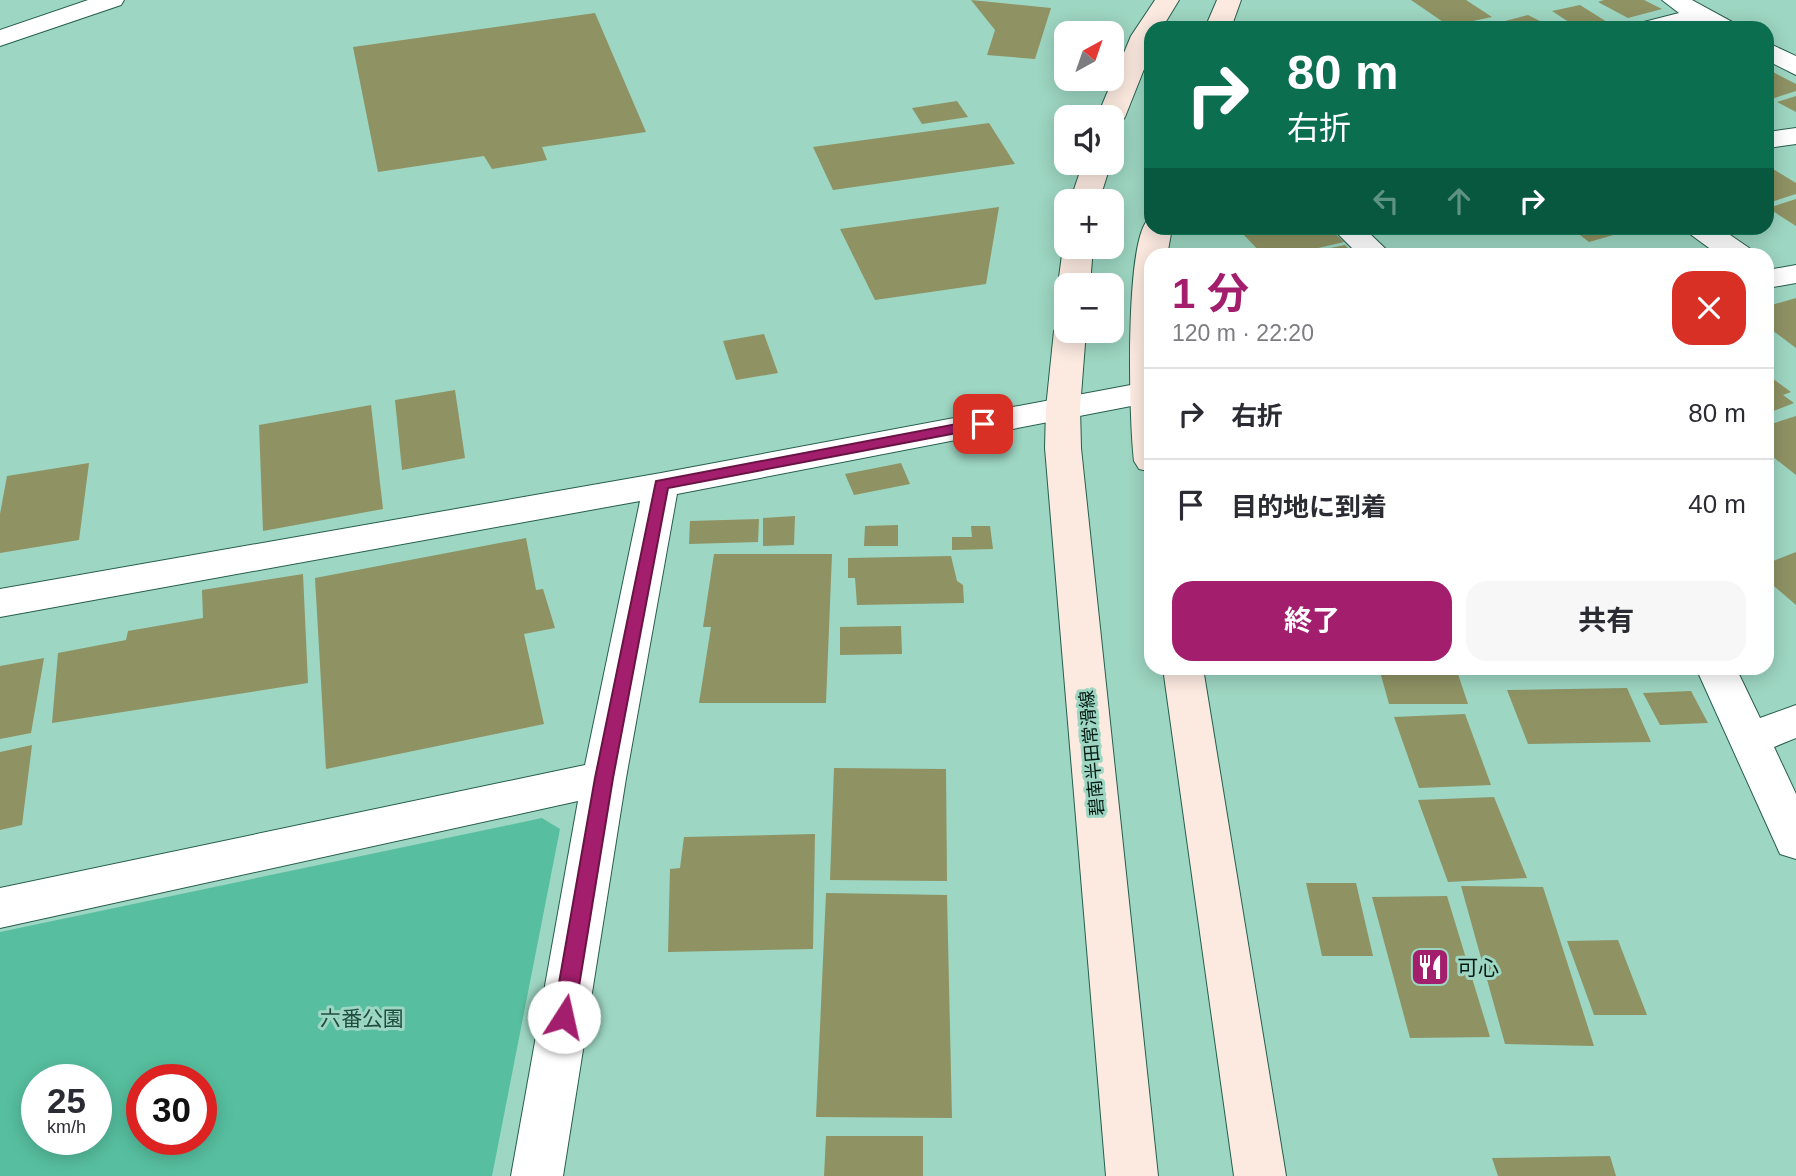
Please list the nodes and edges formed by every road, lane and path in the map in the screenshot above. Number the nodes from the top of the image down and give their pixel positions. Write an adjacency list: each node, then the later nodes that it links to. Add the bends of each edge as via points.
1 (112, 0): 11 (street)
2 (1167, 0): 6 (main road)
3 (1229, 0): 7 (main road)
4 (1674, 0): 5 (street)
5 (1700, 15): 8 (street); 9 (street)
6 (1154, 21)
7 (1221, 21)
8 (1676, 21)
9 (1712, 21)
10 (1144, 36): 14 (main road)
11 (0, 38)
12 (1774, 54): 13 (street)
13 (1796, 67)
14 (1116, 105)
15 (1796, 136): 16 (street)
16 (1774, 139)
17 (1355, 235): 19 (street)
18 (1711, 235): 20 (street)
19 (1369, 248)
20 (1730, 248)
21 (1069, 343): 23 (main road, 碧南半田常滑線)
22 (1144, 392): 23 (street)
23 (1063, 408): 24 (street); 34 (main road, 碧南半田常滑線, via 1063,448)
24 (661, 485): 25 (street); 30 (street)
25 (0, 603)
26 (1184, 675): 35 (main road)
27 (1719, 675): 29 (street)
28 (1796, 721): 29 (street)
29 (1749, 739): 31 (street)
30 (604, 778): 32 (street); 33 (street)
31 (1796, 841)
32 (0, 908)
33 (537, 1176)
34 (1132, 1176)
35 (1260, 1176)

